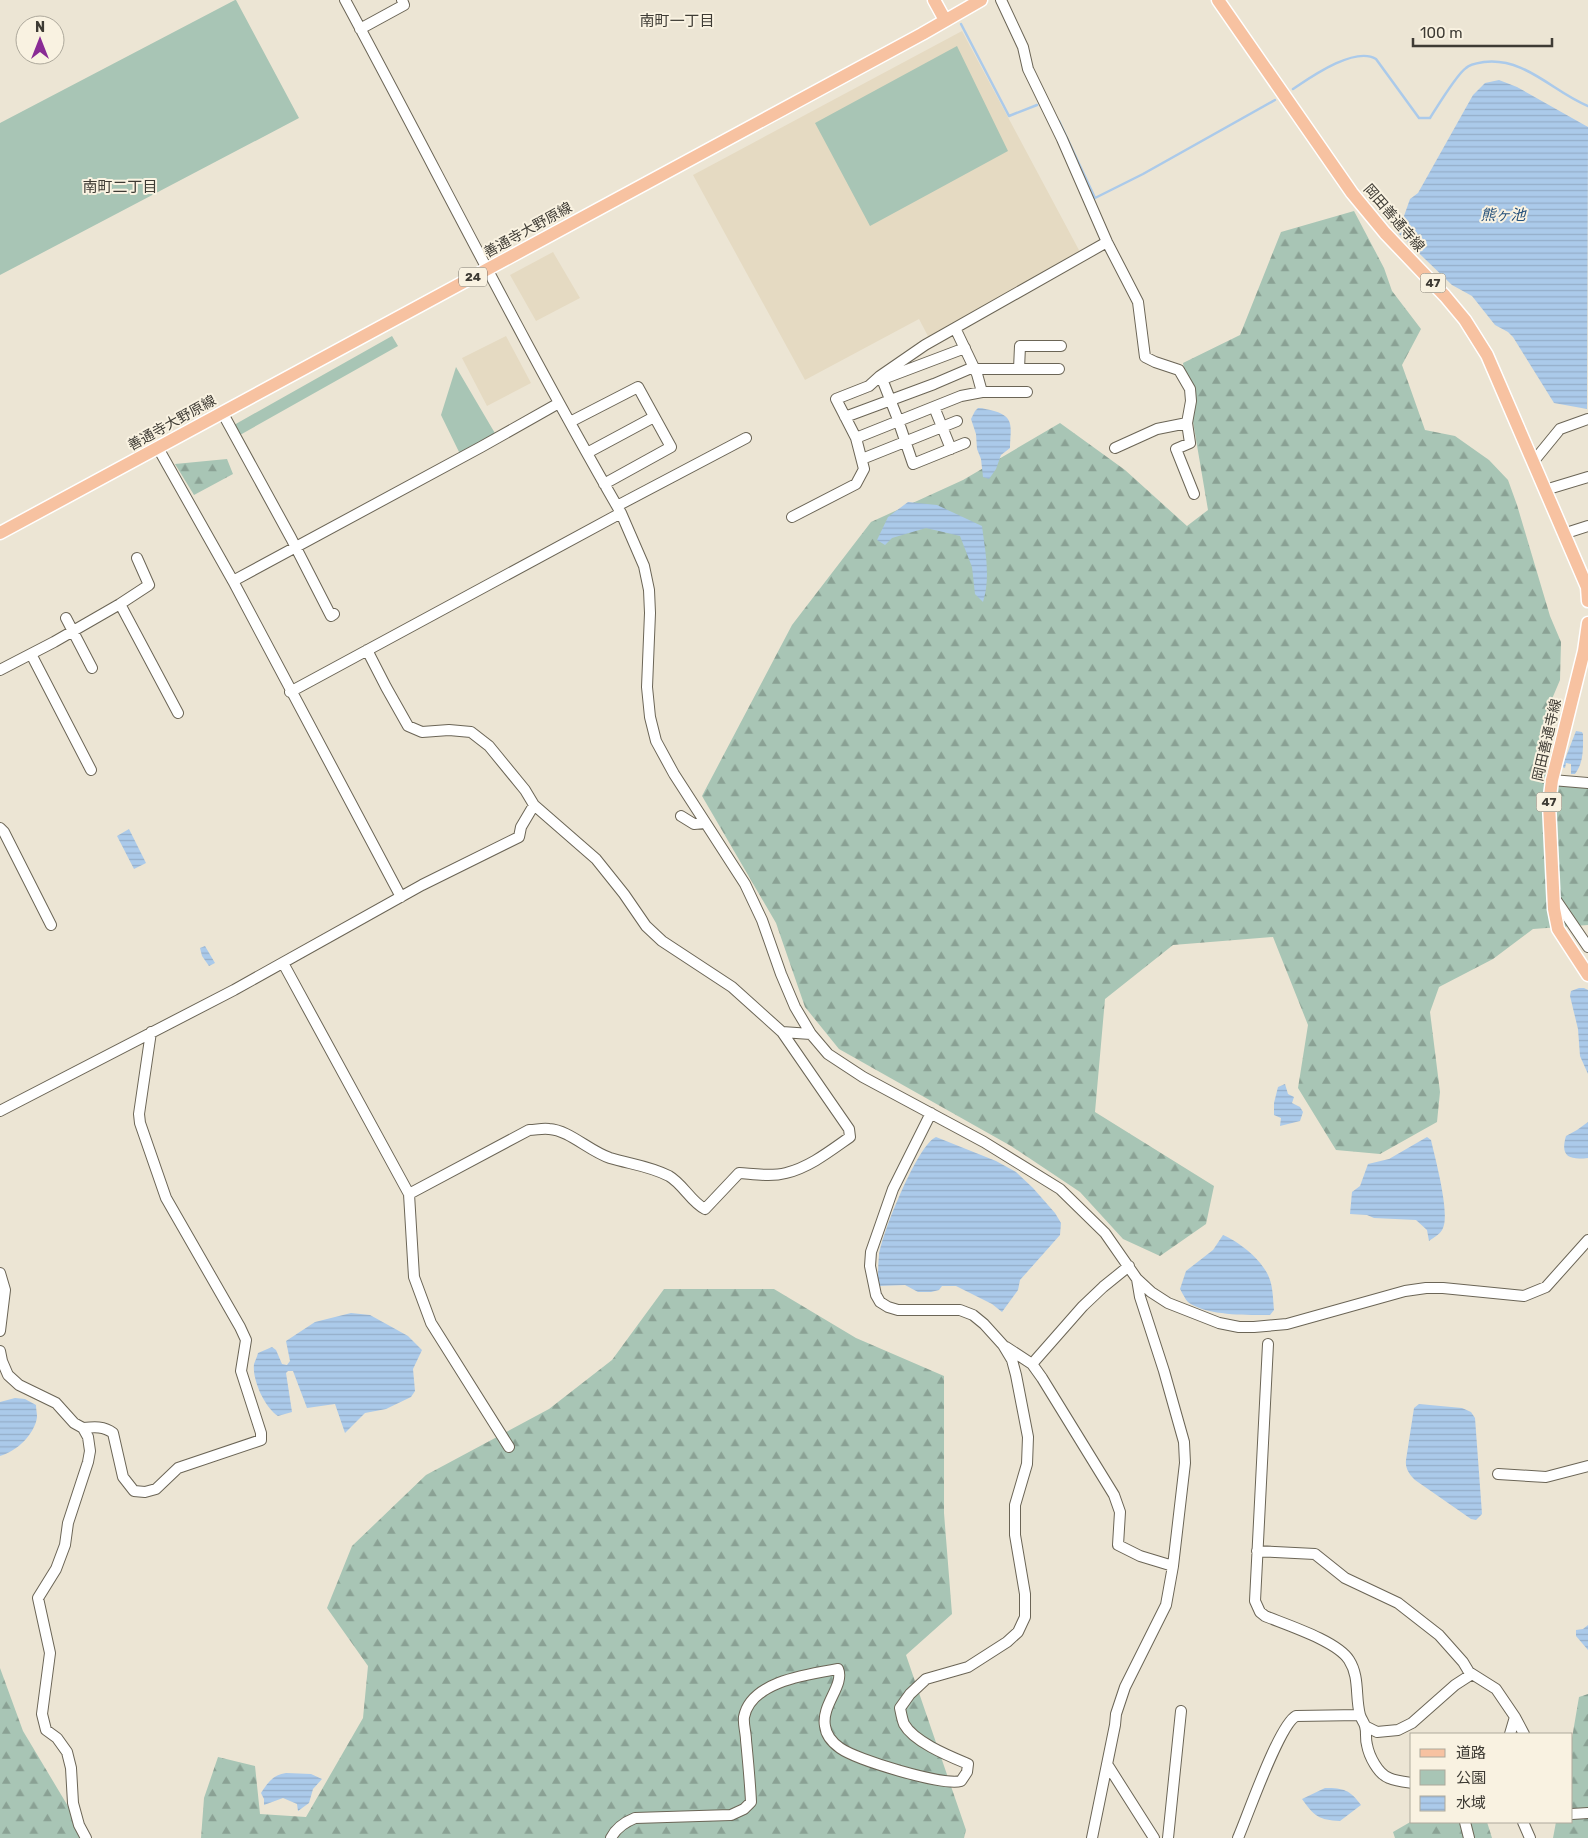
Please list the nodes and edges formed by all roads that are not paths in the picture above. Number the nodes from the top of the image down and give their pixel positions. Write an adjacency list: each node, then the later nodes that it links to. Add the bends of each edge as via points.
1 (344, 0): 8 (street)
2 (402, 0): 8 (street, via 404,5)
3 (934, 0): 7 (main road)
4 (981, 0): 7 (main road)
5 (1001, 0): 9 (street, via 1023,47 1028,69)
6 (1218, 0): 41 (main road, 岡田善通寺線 / 47, via 1352,193 1465,320 1487,355)
7 (945, 20): 10 (main road, 善通寺大野原線 / 24)
8 (360, 29): 10 (street)
9 (1107, 242): 11 (street); 30 (street, via 1138,302 1146,357 1180,370 1190,389)
10 (488, 269): 21 (street); 23 (main road, 善通寺大野原線 / 24)
11 (955, 328): 13 (street); 17 (street, via 925,345)
12 (1061, 346): 15 (street, via 1020,346)
13 (965, 348): 14 (street); 17 (street)
14 (975, 369): 15 (street); 18 (street); 20 (street)
15 (1018, 369): 16 (street)
16 (1059, 369)
17 (877, 381): 20 (street); 25 (street, via 836,399)
18 (982, 392): 19 (street); 22 (street)
19 (1027, 392)
20 (890, 400): 25 (street); 27 (street)
21 (559, 403): 29 (street); 51 (street)
22 (934, 407): 27 (street); 31 (street)
23 (222, 412): 36 (main road, 善通寺大野原線 / 24); 51 (street)
24 (654, 417): 29 (street, via 638,387); 39 (street); 43 (street, via 670,447)
25 (845, 417): 33 (street)
26 (1588, 419): 41 (street, via 1560,429)
27 (899, 421): 33 (street); 34 (street)
28 (956, 421): 31 (street)
29 (570, 422): 39 (street)
30 (1187, 423): 37 (street, via 1158,429); 45 (street, via 1190,443 1176,449)
31 (942, 427): 34 (street); 38 (street)
32 (746, 438): 46 (street)
33 (856, 438): 40 (street)
34 (905, 442): 38 (street, via 913,464); 40 (street)
35 (965, 443): 38 (street)
36 (158, 448): 49 (main road, 善通寺大野原線 / 24); 53 (street)
37 (1114, 448)
38 (951, 449)
39 (587, 453): 43 (street)
40 (862, 459): 47 (street, via 864,469 856,484)
41 (1534, 462): 44 (main road, 岡田善通寺線 / 47)
42 (1588, 477): 44 (street)
43 (604, 484): 46 (street)
44 (1545, 490): 50 (main road, 岡田善通寺線 / 47)
45 (1194, 494)
46 (619, 510): 60 (street); 72 (street, via 644,566 649,590 647,687 656,741)
47 (792, 517)
48 (1588, 526): 50 (street)
49 (0, 533)
50 (1563, 534): 54 (main road, 岡田善通寺線 / 47, via 1586,587)
51 (295, 548): 53 (street); 56 (street, via 331,616)
52 (137, 558): 55 (street, via 150,585)
53 (233, 581): 65 (street)
54 (1588, 601)
55 (120, 604): 59 (street); 66 (street)
56 (334, 614)
57 (66, 618): 59 (street)
58 (1588, 623): 62 (main road, 岡田善通寺線 / 47)
59 (73, 631): 61 (street); 63 (street)
60 (367, 650): 65 (street); 70 (street, via 408,726 422,732 471,732 489,746)
61 (31, 654): 64 (street); 67 (street)
62 (1586, 655): 68 (main road, 岡田善通寺線 / 47)
63 (92, 668)
64 (0, 670)
65 (290, 692): 74 (street)
66 (178, 713)
67 (91, 770)
68 (1552, 780): 69 (street); 75 (main road, 岡田善通寺線 / 47, via 1549,804)
69 (1588, 783)
70 (534, 805): 74 (street, via 518,837); 81 (street, via 596,859 646,926 662,941 732,987)
71 (681, 816): 72 (street, via 694,824)
72 (705, 823): 82 (street, via 745,884 795,1007)
73 (0, 828): 76 (street)
74 (401, 897): 78 (street)
75 (1554, 897): 77 (street); 79 (main road, 岡田善通寺線 / 47, via 1558,929)
76 (51, 925)
77 (1588, 947)
78 (283, 963): 80 (street); 85 (street)
79 (1588, 975)
80 (152, 1032): 83 (street); 95 (street, via 140,1123 166,1198 246,1340 241,1371 261,1433 260,1440 178,1468 156,1489 146,1492 134,1491 123,1477 113,1433 107,1428)
81 (782, 1032): 82 (street); 85 (street, via 849,1129 850,1137 812,1163 785,1174 739,1173 705,1209 670,1176 639,1164 610,1158 565,1133 550,1129 529,1130)
82 (811, 1034): 84 (street, via 828,1054 863,1077)
83 (0, 1111)
84 (931, 1113): 87 (street, via 1060,1189 1105,1233); 92 (street, via 893,1189 871,1252 870,1266 876,1295 880,1302 898,1310 960,1310 973,1315)
85 (409, 1194): 96 (street, via 412,1265 421,1299 440,1340)
86 (1588, 1240): 89 (street, via 1546,1287 1524,1296 1426,1288 1268,1326 1239,1327 1220,1323 1168,1303)
87 (1129, 1266): 89 (street); 94 (street, via 1083,1306)
88 (0, 1273): 90 (street, via 4,1290)
89 (1137, 1279): 100 (street, via 1184,1442)
90 (0, 1331)
91 (1268, 1344): 99 (street)
92 (1003, 1345): 94 (street); 115 (street, via 1012,1360 1028,1437 1027,1464 1015,1505 1015,1535 1025,1594 1025,1617 1018,1632 1007,1642 968,1667 926,1679 900,1708 908,1730 943,1753 968,1764 961,1781 903,1772 840,1748 829,1737 823,1716 840,1678 838,1669 777,1683 750,1704 744,1718 751,1802 744,1809 731,1815 635,1818 625,1822)
93 (0, 1351): 95 (street, via 8,1375 20,1385 56,1403)
94 (1032, 1364): 100 (street, via 1114,1495 1120,1512 1118,1545)
95 (83, 1428): 114 (street, via 88,1437 88,1462 68,1523 65,1545 56,1569 38,1598 50,1653 42,1714 46,1730 67,1752 73,1803)
96 (509, 1447)
97 (1588, 1466): 98 (street, via 1546,1477)
98 (1498, 1474)
99 (1257, 1551): 101 (street, via 1314,1554 1345,1578 1398,1603 1438,1635); 103 (street, via 1255,1601 1260,1612 1339,1649 1354,1669)
100 (1173, 1566): 108 (street, via 1166,1605 1125,1687 1116,1714)
101 (1472, 1674): 104 (street, via 1496,1689); 105 (street, via 1412,1723 1398,1730 1377,1732)
102 (1181, 1711): 118 (street)
103 (1360, 1715): 105 (street); 119 (street, via 1291,1718 1276,1744)
104 (1516, 1717): 106 (street); 107 (street)
105 (1365, 1726): 109 (street, via 1366,1745 1379,1770 1388,1778)
106 (1510, 1733)
107 (1524, 1733)
108 (1107, 1764): 116 (street); 117 (street)
109 (1410, 1783)
110 (1588, 1813): 111 (street)
111 (1573, 1814)
112 (1464, 1823): 120 (street)
113 (1523, 1823): 121 (street)
114 (86, 1838)
115 (611, 1838)
116 (1092, 1838)
117 (1154, 1838)
118 (1168, 1838)
119 (1238, 1838)
120 (1469, 1838)
121 (1530, 1838)

